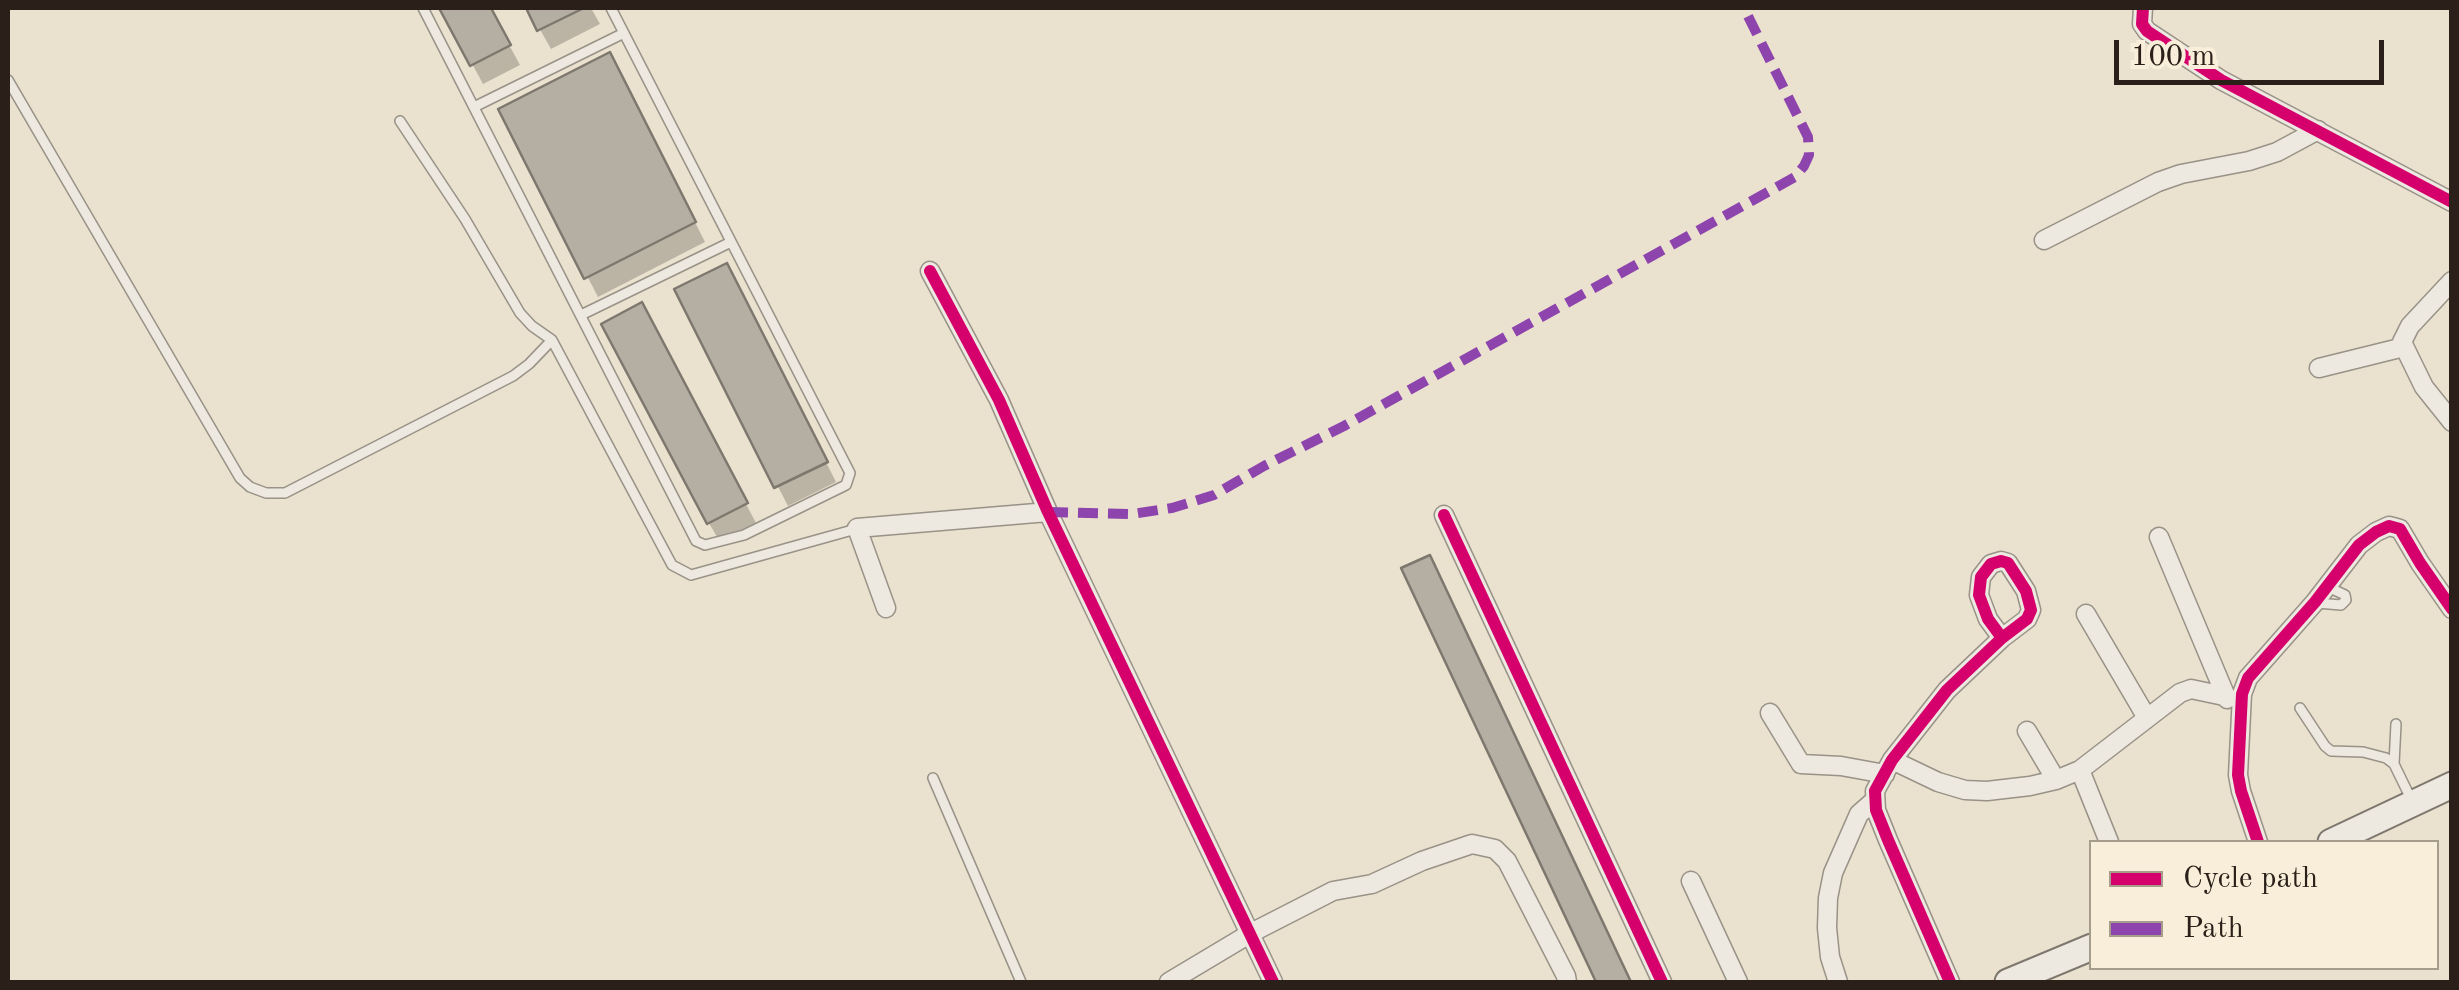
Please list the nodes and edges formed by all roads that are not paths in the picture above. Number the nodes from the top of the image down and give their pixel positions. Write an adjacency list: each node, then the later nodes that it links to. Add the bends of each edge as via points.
1 (423, 8): 6 (lane)
2 (611, 8): 4 (lane)
3 (2144, 8): 8 (street, via 2147,31 2220,80)
4 (624, 33): 6 (lane); 11 (lane)
5 (8, 80): 15 (lane, via 250,487 285,492 513,376)
6 (474, 107): 14 (lane)
7 (400, 121): 15 (lane, via 520,313)
8 (2318, 130): 9 (street); 10 (street, via 2276,152 2158,182)
9 (2452, 202)
10 (2044, 240)
11 (731, 242): 14 (lane); 14 (lane, via 850,474 846,485 762,527 705,545 696,540)
12 (930, 271): 19 (street, via 999,400)
13 (2452, 281): 16 (street, via 2410,326)
14 (581, 315)
15 (552, 340): 21 (lane, via 665,557 680,571 691,575)
16 (2404, 346): 17 (street); 18 (street)
17 (2319, 368)
18 (2452, 422)
19 (1048, 512): 21 (street); 46 (street)
20 (1444, 516): 52 (street)
21 (857, 528): 23 (street)
22 (2159, 537): 27 (street)
23 (886, 608)
24 (2452, 609): 30 (street, via 2403,532 2390,526 2376,532 2248,678)
25 (2086, 614): 31 (street)
26 (2002, 638): 35 (street, via 1947,690)
27 (2224, 696): 30 (street); 31 (street, via 2191,689)
28 (2300, 708): 34 (lane, via 2331,752 2363,752)
29 (1770, 713): 35 (street, via 1800,764)
30 (2240, 715): 43 (street, via 2238,775)
31 (2146, 718): 36 (street)
32 (2396, 724): 34 (lane)
33 (2028, 731): 38 (street)
34 (2394, 764): 41 (lane)
35 (1888, 767): 38 (street, via 1965,790); 40 (street)
36 (2080, 770): 38 (street); 42 (street)
37 (933, 778): 48 (lane)
38 (2056, 780)
39 (2452, 785): 41 (main road)
40 (1875, 800): 54 (street, via 1854,823 1828,898 1826,928); 55 (street)
41 (2413, 804): 44 (main road)
42 (2108, 840)
43 (2257, 840)
44 (2335, 840)
45 (1691, 882): 53 (street)
46 (1250, 932): 49 (street); 50 (street); 51 (street, via 1333,891 1372,884 1472,844 1496,850 1507,861)
47 (2089, 948): 56 (main road)
48 (1021, 982)
49 (1169, 982)
50 (1273, 982)
51 (1567, 982)
52 (1662, 982)
53 (1738, 982)
54 (1838, 982)
55 (1950, 982)
56 (2008, 982)

